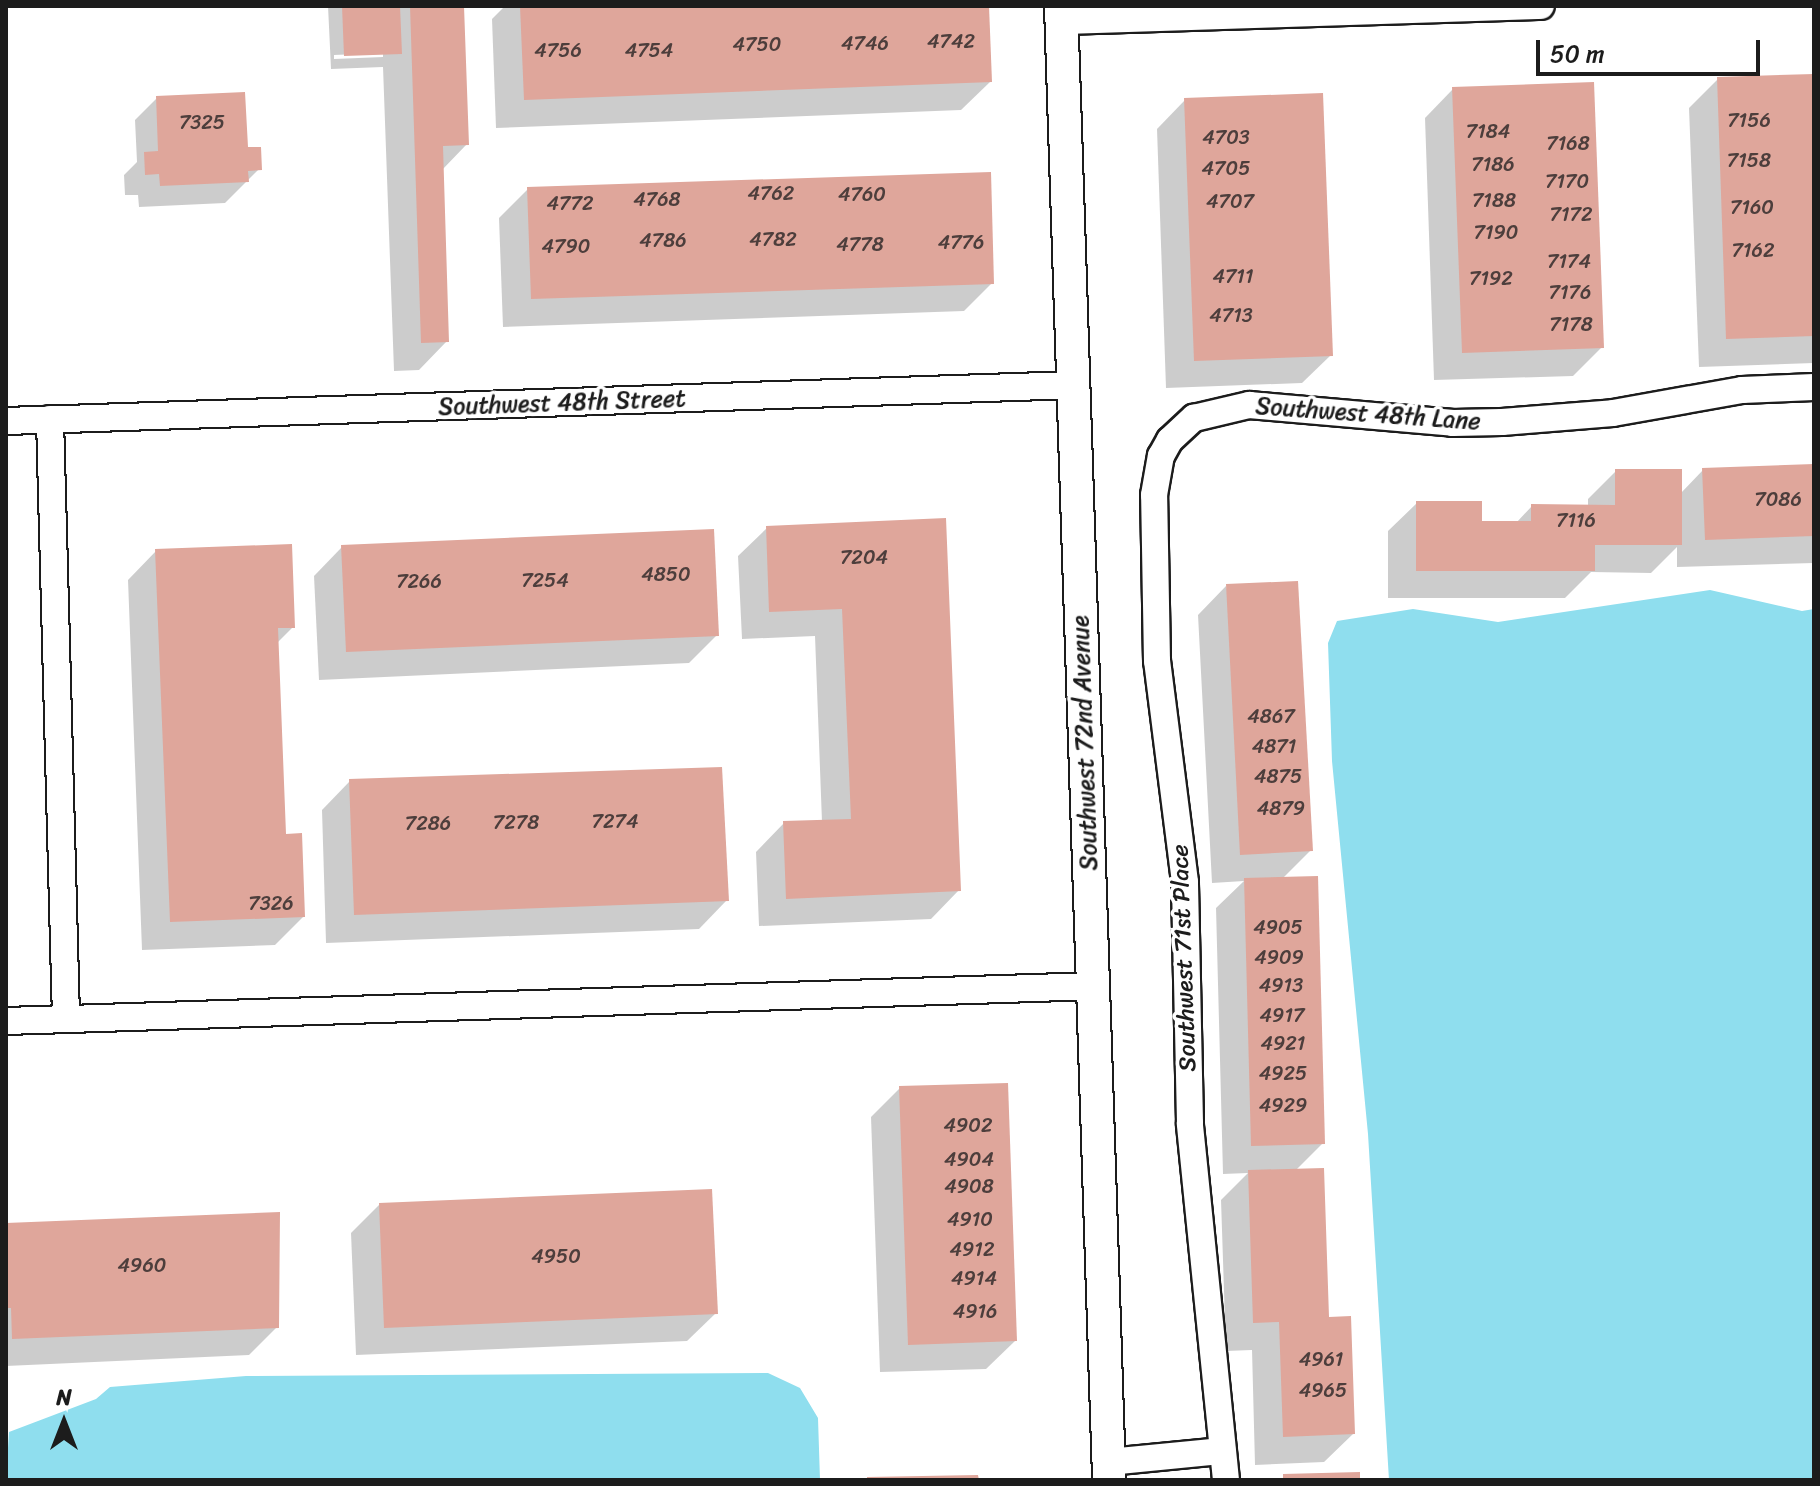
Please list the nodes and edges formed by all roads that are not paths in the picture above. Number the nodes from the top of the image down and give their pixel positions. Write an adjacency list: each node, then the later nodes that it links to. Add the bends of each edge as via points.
1 (1541, 6): 2 (street)
2 (1062, 14): 3 (street, Southwest 72nd Avenue)
3 (1074, 385): 5 (street, Southwest 48th Street); 8 (street, Southwest 72nd Avenue)
4 (1814, 387): 7 (street, Southwest 48th Lane, via 1742,390 1613,413 1502,422 1453,423 1249,405 1194,418)
5 (50, 419): 6 (street, Southwest 48th Street); 9 (street)
6 (6, 421)
7 (1170, 440): 11 (street, Southwest 71st Place, via 1161,456 1154,495 1157,661 1185,882 1190,1123)
8 (1093, 986): 9 (street); 12 (street, Southwest 72nd Avenue)
9 (66, 1019): 10 (street)
10 (6, 1021)
11 (1222, 1451): 12 (street); 13 (street, Southwest 71st Place)
12 (1109, 1471)
13 (1226, 1480)

